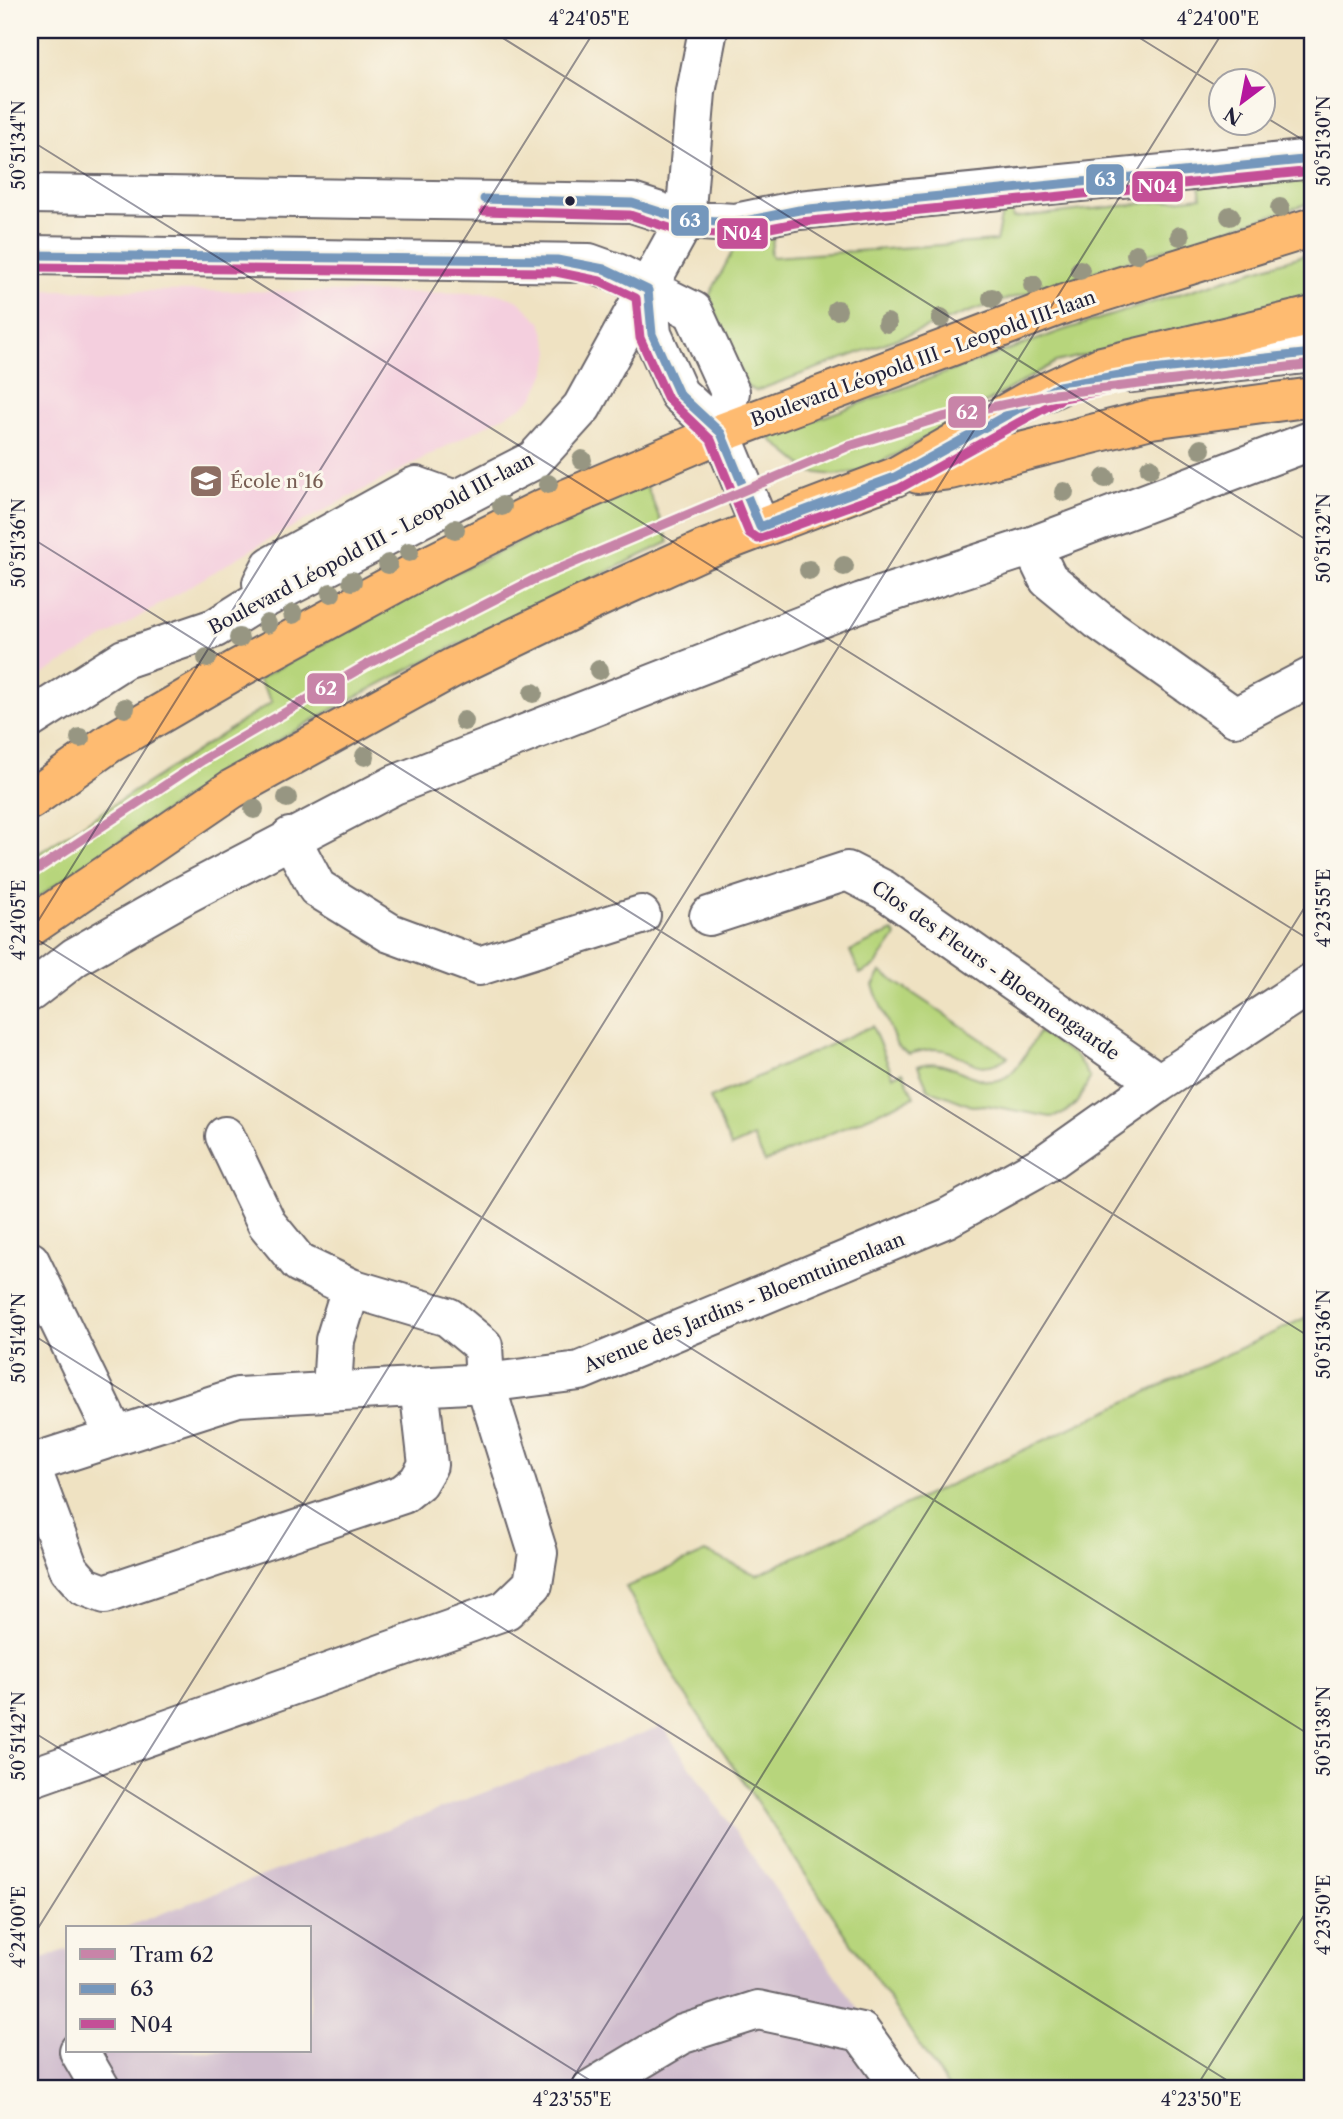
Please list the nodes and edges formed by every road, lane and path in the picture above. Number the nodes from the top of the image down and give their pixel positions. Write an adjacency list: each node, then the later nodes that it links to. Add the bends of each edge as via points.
1 (708, 30): 4 (street, via 696,92)
2 (1313, 159): 4 (street, via 799,210 735,223)
3 (30, 194): 4 (street, via 632,202)
4 (685, 220): 7 (street, Boulevard Léopold III - Leopold III-laan)
5 (1313, 227): 12 (main road, Boulevard Léopold III - Leopold III-laan, via 1064,304)
6 (30, 255): 7 (street, via 557,260 589,263)
7 (648, 290): 12 (street, via 652,334 678,394); 18 (street, Boulevard Léopold III - Leopold III-laan, via 592,392 534,460 215,628 124,659)
8 (1313, 316): 10 (main road, via 1114,363)
9 (1313, 353): 10 (street, via 1142,371)
10 (1059, 386): 14 (main road)
11 (1313, 397): 14 (main road, via 1151,419 950,470)
12 (721, 433): 15 (street); 19 (main road, Boulevard Léopold III - Leopold III-laan, via 542,509 422,568 110,743)
13 (1313, 440): 16 (street)
14 (895, 477): 15 (main road)
15 (760, 527): 23 (main road, via 563,614 336,730 232,789)
16 (1032, 546): 17 (street, via 1048,579 1235,717); 20 (street, via 862,602 637,688 394,785)
17 (1313, 676)
18 (30, 719)
19 (30, 800)
20 (290, 837): 21 (street, via 317,888 390,933 479,966); 25 (street, via 75,957)
21 (641, 915)
22 (709, 916): 26 (street, Clos des Fleurs - Bloemengaarde, via 846,871 884,890)
23 (30, 927)
24 (1313, 982): 26 (street, Avenue des Jardins - Bloemtuinenlaan)
25 (30, 992)
26 (1159, 1083): 30 (street, Avenue des Jardins - Bloemtuinenlaan, via 1046,1163 947,1218 580,1371)
27 (225, 1136): 29 (street, via 267,1224 299,1263)
28 (30, 1261): 33 (street)
29 (351, 1288): 30 (street, via 448,1317 483,1346); 32 (street, via 335,1340)
30 (485, 1383): 31 (street, Avenue des Jardins - Bloemtuinenlaan); 35 (street, via 538,1553 533,1584 506,1610)
31 (419, 1386): 32 (street, Avenue des Jardins - Bloemtuinenlaan); 34 (street, via 428,1465 418,1482 403,1494 105,1594 83,1586 69,1569)
32 (332, 1390): 33 (street, Avenue des Jardins - Bloemtuinenlaan, via 238,1397)
33 (116, 1436): 34 (street, Avenue des Jardins - Bloemtuinenlaan)
34 (30, 1464)
35 (30, 1778)
36 (80, 2052): 37 (street)
37 (101, 2089)
38 (591, 2089): 39 (street, via 683,2034 758,2010 861,2032)
39 (902, 2089)

